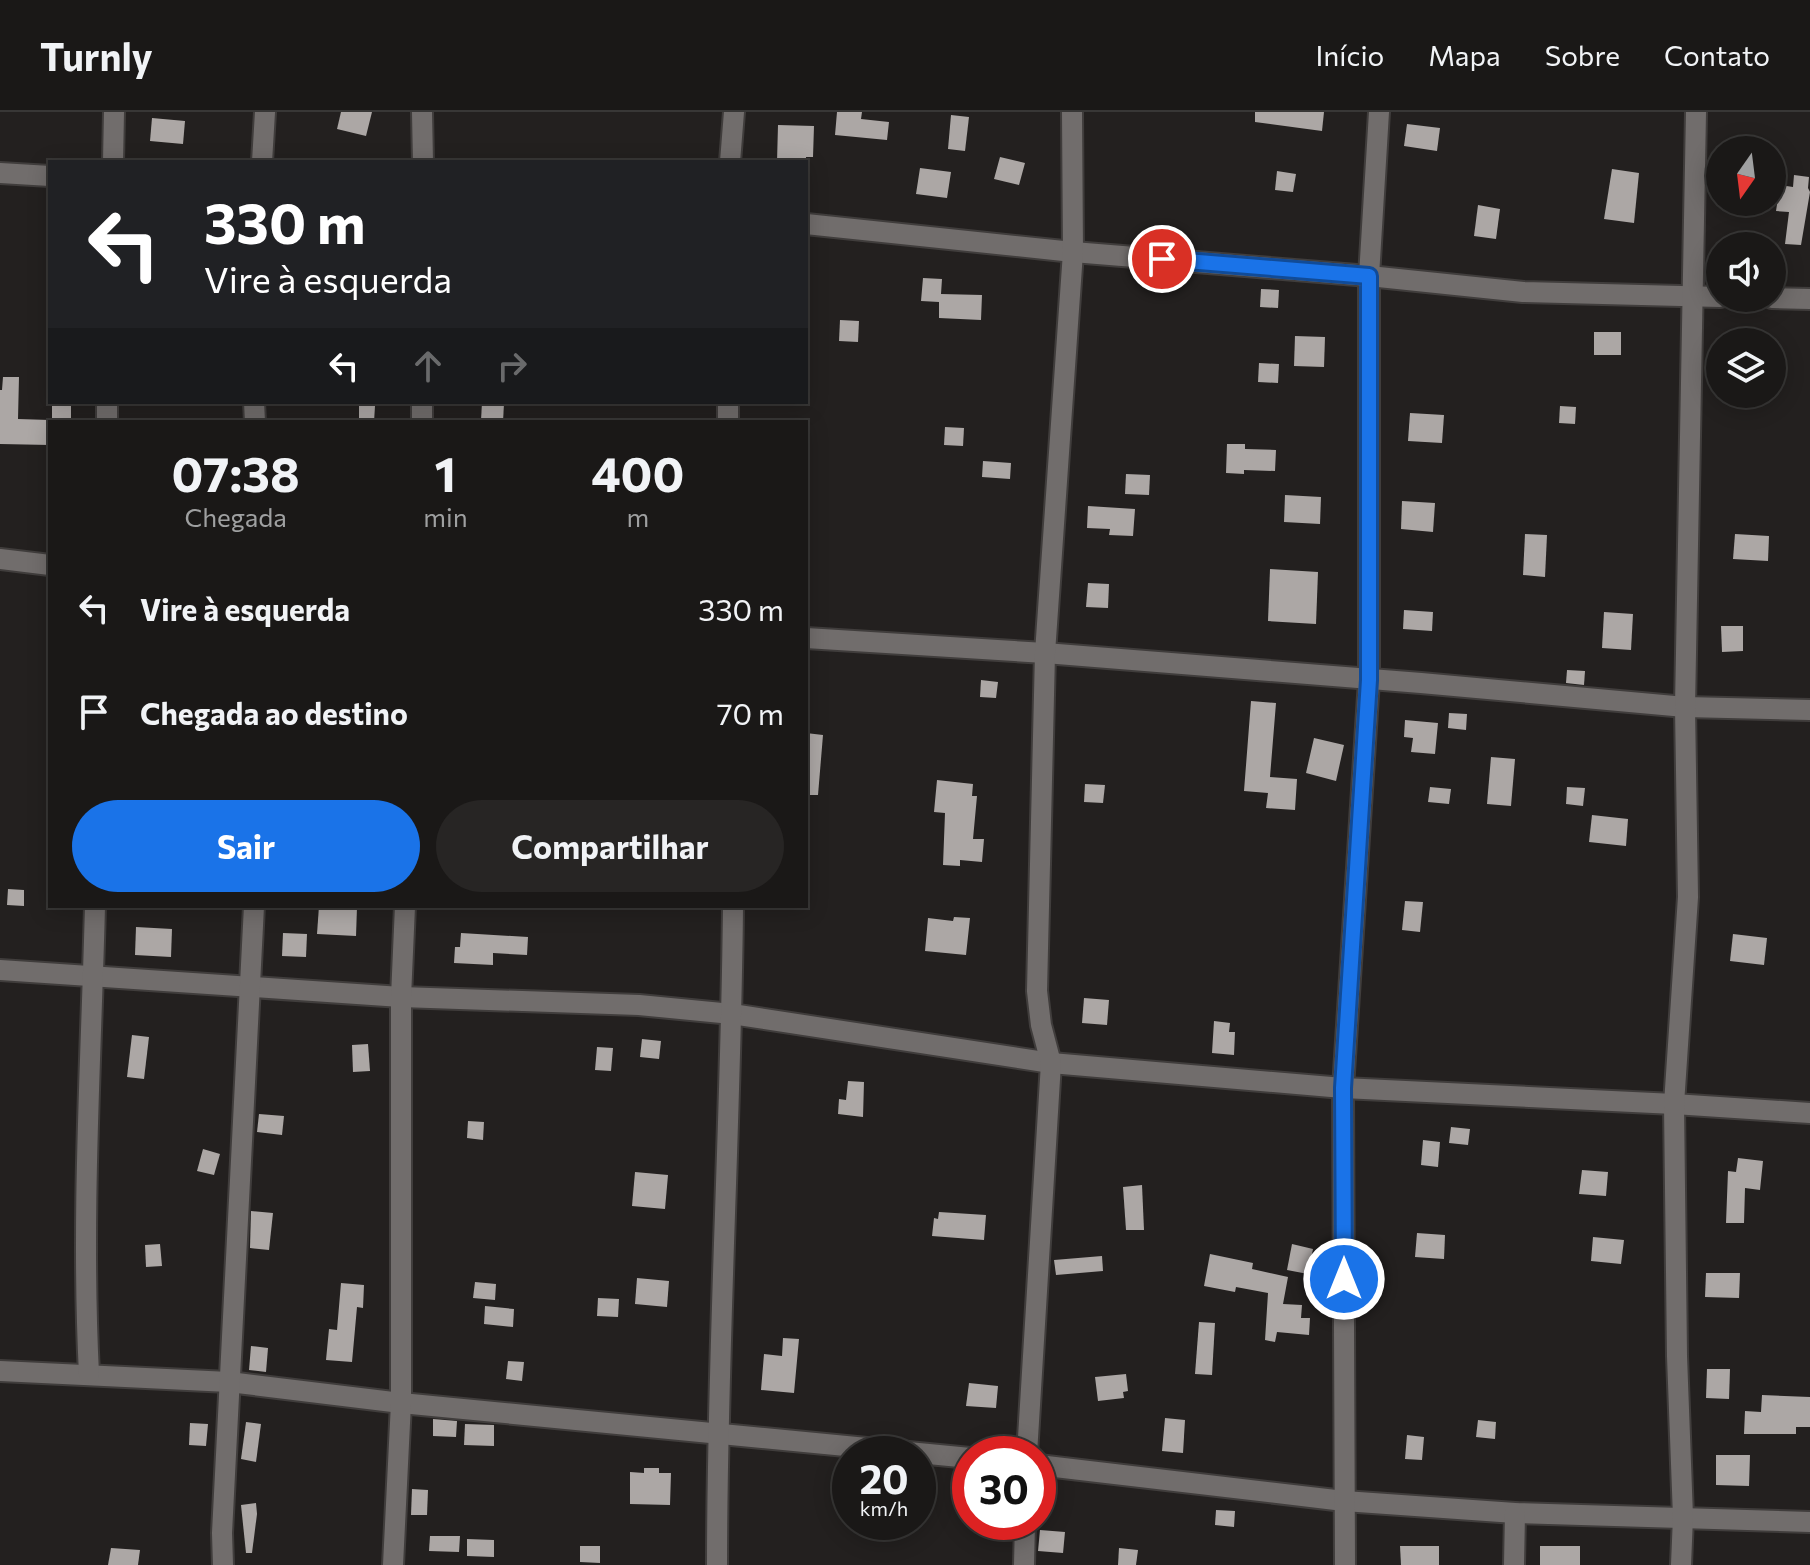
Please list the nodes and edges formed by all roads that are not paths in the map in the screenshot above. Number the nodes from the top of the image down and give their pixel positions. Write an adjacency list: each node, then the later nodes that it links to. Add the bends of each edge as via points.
1 (114, 112): 8 (street)
2 (265, 112): 9 (street)
3 (422, 112): 10 (street)
4 (734, 112): 11 (street)
5 (1072, 112): 15 (street)
6 (1379, 112): 16 (street)
7 (1696, 112): 17 (street)
8 (113, 160)
9 (262, 160)
10 (423, 160)
11 (730, 160)
12 (0, 173): 13 (street)
13 (48, 176)
14 (808, 224): 15 (street)
15 (1073, 252): 16 (street); 24 (street)
16 (1369, 276): 17 (street, via 1523,292); 25 (street)
17 (1692, 296): 18 (street); 26 (street)
18 (1706, 296)
19 (1786, 298): 20 (street)
20 (1810, 299)
21 (0, 559): 22 (street)
22 (48, 565)
23 (808, 638): 24 (street)
24 (1045, 653): 25 (street); 37 (street, via 1037,991)
25 (1369, 680): 26 (street); 38 (street)
26 (1685, 707): 27 (street); 39 (street, via 1688,897)
27 (1810, 710)
28 (95, 908): 33 (street)
29 (254, 908): 34 (street)
30 (405, 908): 35 (street)
31 (733, 908): 36 (street)
32 (0, 970): 33 (street)
33 (93, 975): 34 (street); 42 (street, via 85,1222)
34 (250, 986): 35 (street); 43 (street)
35 (401, 997): 36 (street, via 639,1005); 44 (street)
36 (732, 1014): 37 (street); 45 (street)
37 (1051, 1063): 38 (street); 46 (street)
38 (1343, 1088): 39 (street); 49 (street)
39 (1674, 1104): 40 (street); 51 (street)
40 (1810, 1113)
41 (0, 1371): 42 (street)
42 (89, 1374): 43 (street)
43 (229, 1382): 44 (street); 54 (street)
44 (401, 1403): 45 (street); 55 (street)
45 (717, 1435): 47 (street); 56 (street)
46 (1028, 1436)
47 (952, 1456)
48 (1056, 1467): 49 (street)
49 (1344, 1501): 50 (street); 58 (street)
50 (1515, 1513): 51 (street); 59 (street)
51 (1683, 1517): 52 (street); 60 (street)
52 (1810, 1522)
53 (1025, 1540): 57 (street)
54 (223, 1565)
55 (393, 1565)
56 (717, 1565)
57 (1024, 1565)
58 (1345, 1565)
59 (1514, 1565)
60 (1681, 1565)

